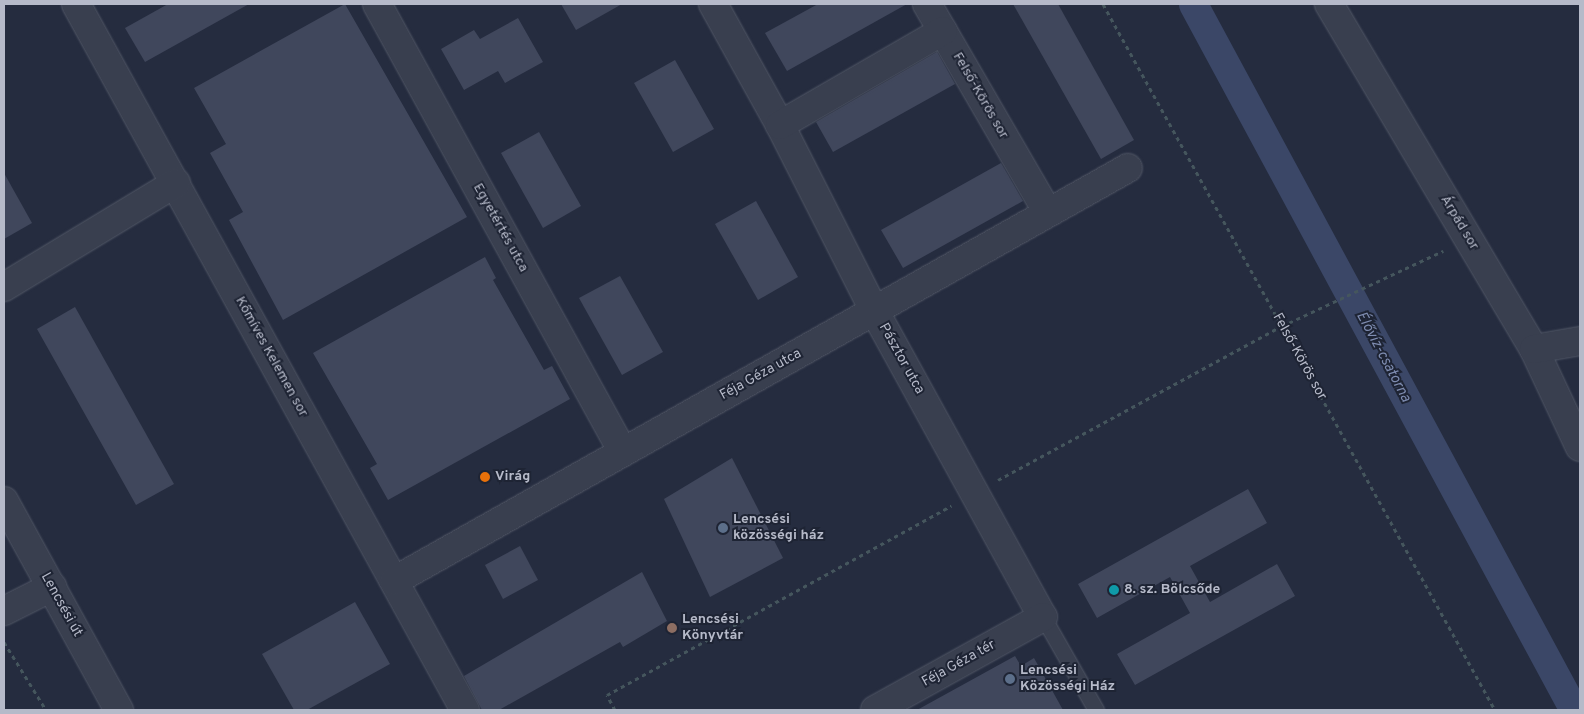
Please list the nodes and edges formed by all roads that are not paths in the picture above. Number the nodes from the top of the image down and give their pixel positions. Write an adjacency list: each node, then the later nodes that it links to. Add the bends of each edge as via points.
1 (76, 4): 9 (street, Kőmíves Kelemen sor)
2 (377, 4): 16 (street, Egyetértés utca)
3 (713, 4): 7 (street, Pásztor utca)
4 (927, 4): 6 (street, Felső-Körös sor)
5 (1329, 4): 14 (street, Árpád sor)
6 (943, 31): 7 (street); 10 (street, Felső-Körös sor)
7 (780, 124): 12 (street, Pásztor utca)
8 (1128, 168): 10 (street, Féja Géza utca)
9 (176, 183): 11 (street); 18 (street, Kőmíves Kelemen sor)
10 (1048, 213): 12 (street, Féja Géza utca)
11 (4, 287)
12 (875, 312): 16 (street, Féja Géza utca); 21 (street, Pásztor utca)
13 (1580, 341): 14 (street)
14 (1534, 348): 15 (street, Árpád sor)
15 (1580, 447)
16 (623, 452): 18 (street, Féja Géza utca)
17 (4, 500): 19 (street, Lencsési út)
18 (394, 581): 23 (street, Kőmíves Kelemen sor)
19 (52, 587): 20 (street); 22 (street, Lencsési út)
20 (4, 611)
21 (1043, 617): 24 (street, Féja Géza tér); 25 (lane, Pásztor utca)
22 (119, 710)
23 (465, 710)
24 (875, 710)
25 (1096, 710)

